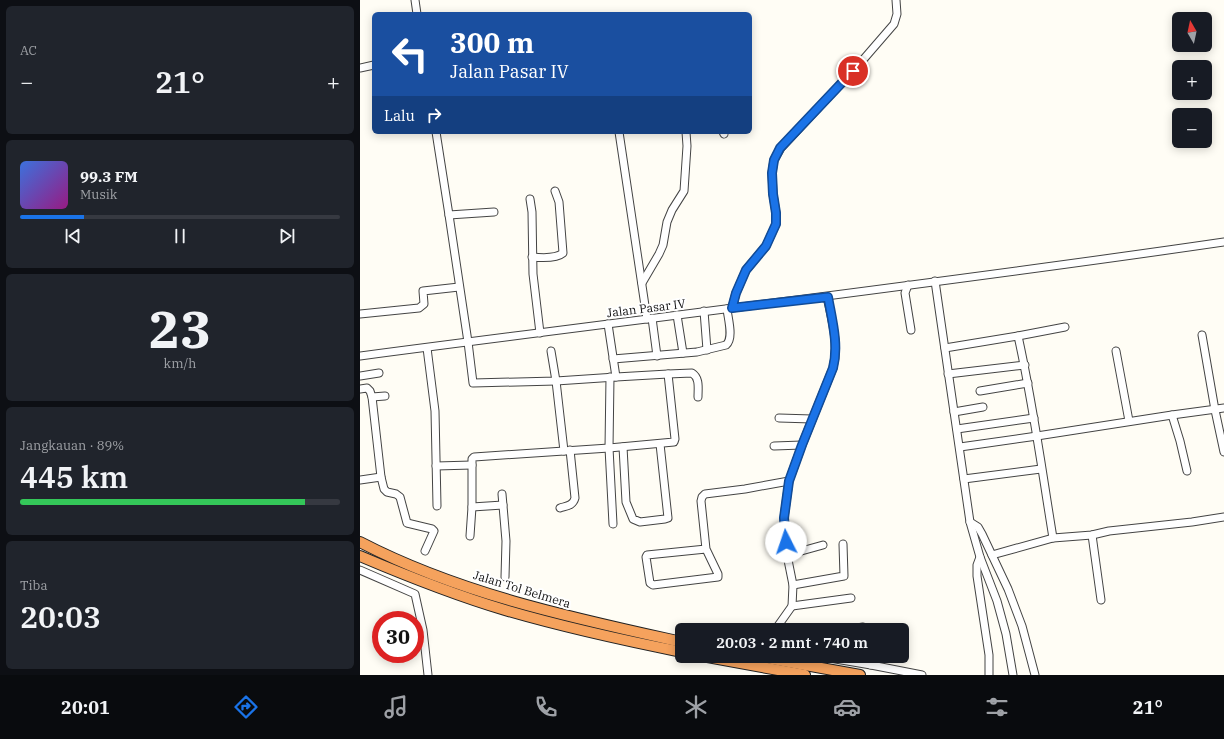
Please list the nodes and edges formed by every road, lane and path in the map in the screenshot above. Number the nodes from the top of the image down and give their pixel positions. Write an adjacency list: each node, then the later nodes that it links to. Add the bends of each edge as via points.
1 (415, 0): 3 (street)
2 (896, 0): 20 (street, via 897,14 894,24 780,148 774,160 772,181 776,224 766,246 746,270)
3 (417, 12)
4 (372, 65): 5 (street)
5 (360, 68)
6 (436, 134): 12 (street)
7 (619, 134): 16 (street)
8 (686, 134): 16 (street, via 684,191 667,222 659,254)
9 (555, 191): 14 (street, via 564,253 554,257)
10 (530, 200): 14 (street)
11 (494, 212): 12 (street)
12 (449, 215): 18 (street)
13 (1224, 242): 15 (street, Jalan Pasar IV)
14 (532, 257): 28 (street)
15 (935, 281): 17 (street, Jalan Pasar IV); 33 (street)
16 (642, 283): 24 (street)
17 (908, 285): 19 (street, Jalan Pasar IV); 27 (street, via 906,293)
18 (460, 287): 22 (street, via 423,291 424,304 419,308); 31 (street)
19 (828, 297): 20 (street, Jalan Pasar IV); 61 (street, via 836,358)
20 (729, 308): 21 (street, Jalan Pasar IV); 34 (street, via 729,342)
21 (704, 311): 23 (street, Jalan Pasar IV); 34 (street)
22 (360, 314)
23 (677, 315): 24 (street, Jalan Pasar IV); 37 (street)
24 (650, 319): 25 (street, Jalan Pasar IV); 39 (street)
25 (608, 324): 28 (street, Jalan Pasar IV); 40 (street)
26 (1065, 327): 29 (street)
27 (911, 330)
28 (540, 333): 31 (street, Jalan Pasar IV)
29 (1018, 336): 33 (street); 41 (street)
30 (1202, 336): 56 (street)
31 (468, 342): 32 (street, Jalan Pasar IV); 47 (street, via 473,384)
32 (427, 348): 38 (street, Jalan Pasar IV); 74 (street, via 436,411)
33 (945, 348): 44 (street)
34 (707, 350): 37 (street)
35 (552, 351): 47 (street)
36 (1116, 351): 62 (street)
37 (683, 353): 39 (street)
38 (360, 356)
39 (657, 356): 40 (street)
40 (613, 360): 46 (street)
41 (1025, 365): 44 (street); 48 (street)
42 (379, 373): 45 (street)
43 (668, 374): 46 (street); 53 (street, via 695,374 698,380); 65 (street, via 675,441)
44 (948, 374): 57 (street)
45 (360, 376)
46 (613, 377): 47 (street); 70 (street)
47 (556, 381): 71 (street)
48 (1028, 383): 50 (street); 60 (street)
49 (360, 389): 52 (street, via 367,388)
50 (980, 391)
51 (385, 396): 52 (street)
52 (372, 397): 77 (street)
53 (698, 397)
54 (983, 407): 57 (street)
55 (1224, 408): 56 (street)
56 (1214, 410): 58 (street); 72 (street)
57 (954, 412): 63 (street)
58 (1172, 415): 62 (street); 76 (street)
59 (779, 418): 61 (street)
60 (1034, 418): 63 (street); 64 (street)
61 (812, 419): 66 (street)
62 (1129, 421): 64 (street)
63 (957, 429): 69 (street)
64 (1037, 436): 69 (street); 75 (street)
65 (660, 444): 68 (street); 68 (street, via 668,518 640,522 633,519 626,502)
66 (802, 445): 67 (street); 80 (street)
67 (774, 446)
68 (623, 447): 70 (street)
69 (960, 447): 78 (street)
70 (609, 448): 71 (street); 88 (street)
71 (567, 451): 73 (street, via 474,457); 85 (street, via 575,498 574,502)
72 (1224, 452)
73 (472, 465): 74 (street); 84 (street)
74 (436, 466): 83 (street)
75 (1041, 469): 78 (street); 91 (street)
76 (1187, 471)
77 (381, 477): 79 (street); 96 (street, via 384,489 400,497 407,523 434,531)
78 (964, 478): 87 (street)
79 (360, 480)
80 (789, 481): 95 (street, via 702,496); 97 (street, via 784,518)
81 (502, 494): 82 (street)
82 (503, 505): 84 (street); 102 (street)
83 (437, 506)
84 (472, 507): 90 (street)
85 (560, 508)
86 (1224, 517): 89 (street)
87 (970, 522): 99 (street, via 978,527); 100 (street)
88 (613, 524)
89 (1092, 535): 91 (street); 105 (street)
90 (470, 536)
91 (1053, 538): 99 (street)
92 (360, 542): 108 (highway, Jalan Tol Belmera, via 417,568 509,600 585,621)
93 (843, 544): 103 (street, via 844,576)
94 (823, 546): 97 (street)
95 (706, 549): 95 (street, via 718,577 652,586 650,583 647,555)
96 (426, 551)
97 (787, 554): 103 (street)
98 (360, 556): 109 (highway, Jalan Tol Belmera, via 421,582 504,610 590,633)
99 (992, 556): 120 (street, via 1022,626)
100 (980, 557): 118 (street, via 977,576 989,655); 119 (street, via 999,608)
101 (360, 570): 114 (street, via 415,594 423,630)
102 (505, 577)
103 (793, 585): 106 (street)
104 (851, 598): 106 (street)
105 (1101, 600)
106 (792, 606): 107 (street)
107 (780, 623)
108 (675, 640)
109 (675, 651)
110 (740, 663): 115 (highway)
111 (794, 663): 116 (highway)
112 (859, 663): 113 (street)
113 (871, 665): 117 (street)
114 (428, 675)
115 (805, 675)
116 (860, 675)
117 (922, 675)
118 (989, 675)
119 (1013, 675)
120 (1035, 675)

